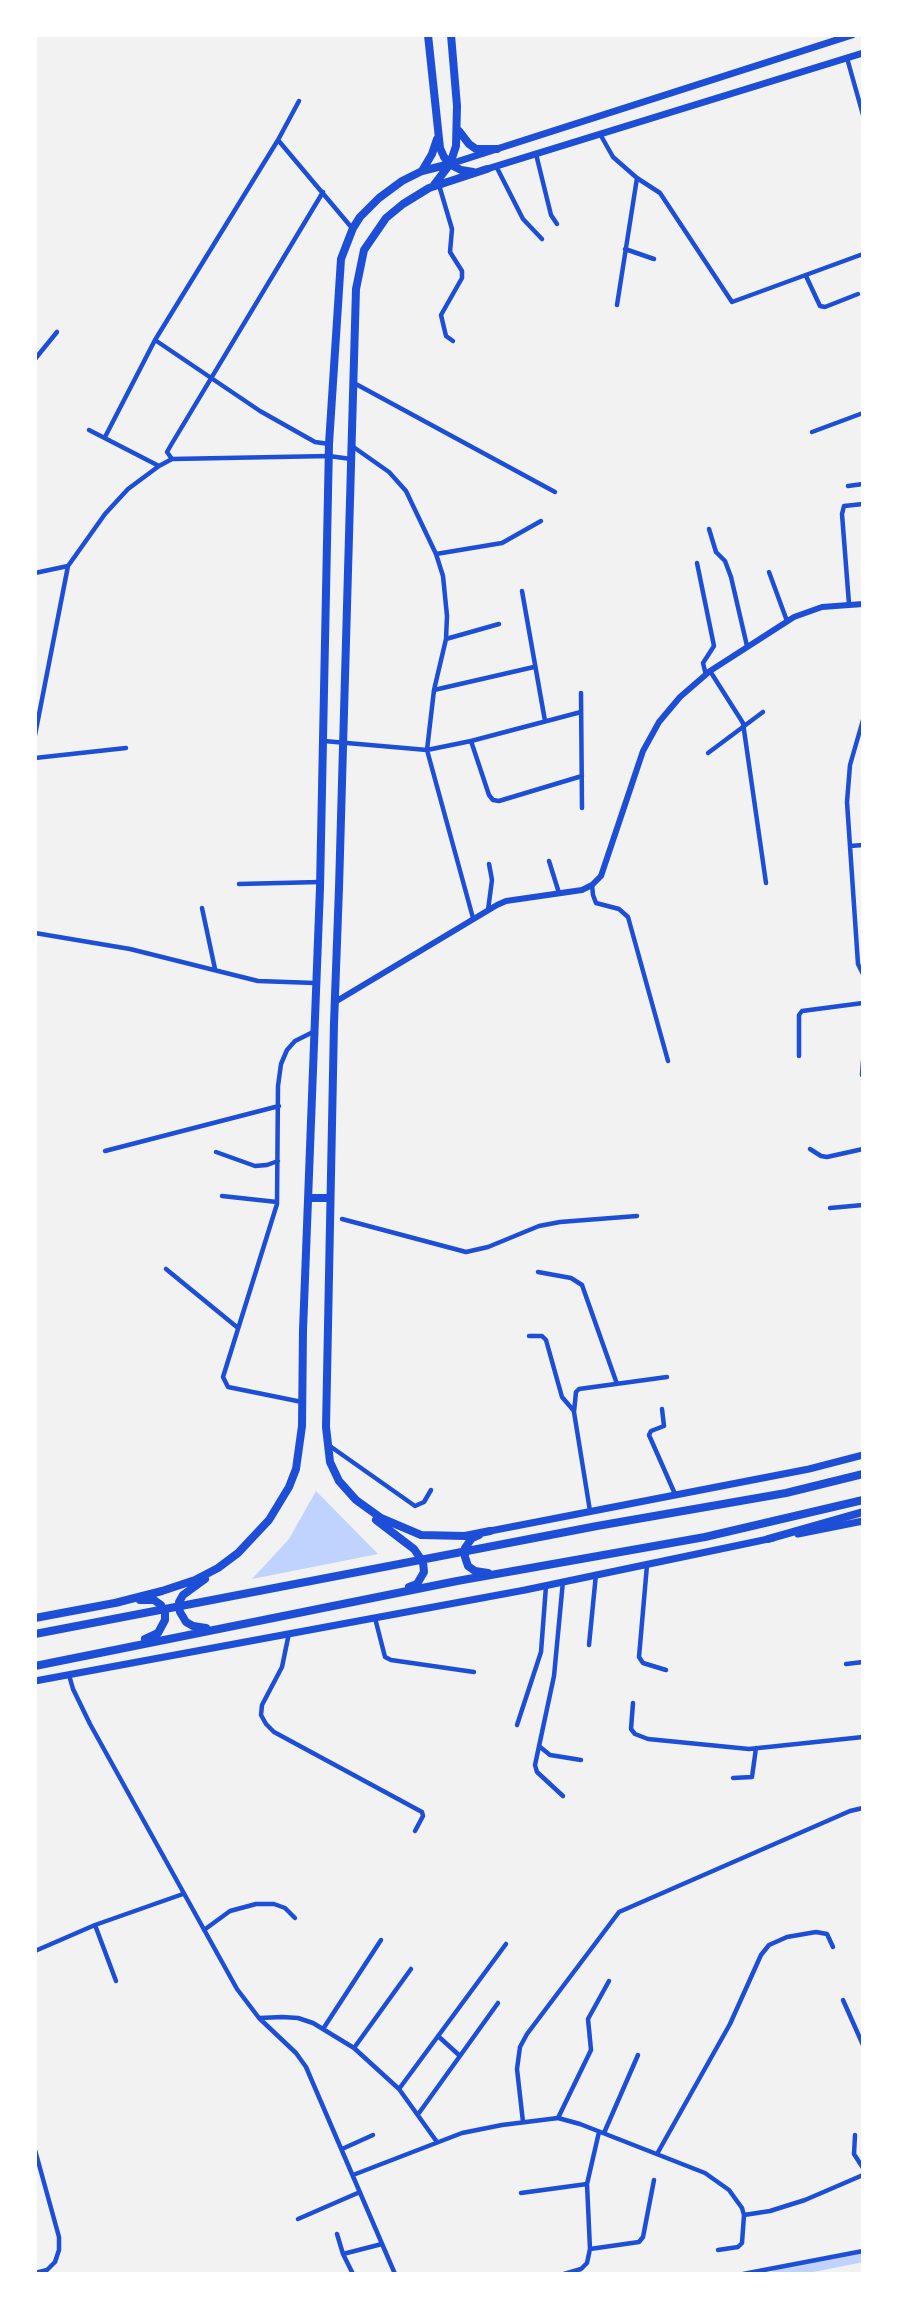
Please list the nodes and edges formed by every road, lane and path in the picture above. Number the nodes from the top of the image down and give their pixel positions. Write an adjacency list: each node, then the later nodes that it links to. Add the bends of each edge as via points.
1 (428, 35): 10 (highway)
2 (452, 35): 8 (highway)
3 (852, 35): 12 (main road)
4 (863, 53): 5 (main road)
5 (847, 58): 7 (street); 9 (main road)
6 (299, 101): 11 (street)
7 (863, 115)
8 (458, 128): 12 (highway, via 475,149); 14 (highway)
9 (600, 133): 13 (main road); 18 (street, via 613,157)
10 (437, 136): 14 (highway); 17 (highway)
11 (278, 139): 21 (street); 32 (street)
12 (497, 149): 14 (main road)
13 (536, 154): 15 (main road); 22 (street)
14 (450, 164): 16 (highway, via 472,172); 17 (highway); 20 (highway)
15 (496, 166): 16 (main road); 24 (street, via 523,219)
16 (487, 169): 19 (highway)
17 (422, 171): 23 (highway, via 390,189)
18 (637, 178): 25 (street); 28 (street, via 660,192 732,302)
19 (439, 185): 20 (highway); 33 (street, via 452,229 450,251 461,271 441,315 446,336)
20 (429, 188): 36 (highway, via 386,218 364,250 356,289)
21 (323, 192): 23 (street); 35 (street)
22 (557, 224)
23 (353, 228): 41 (highway, via 341,259)
24 (542, 239)
25 (625, 249): 27 (street); 30 (street)
26 (863, 254): 28 (street)
27 (654, 259)
28 (806, 276): 29 (street, via 820,306)
29 (858, 294)
30 (617, 305)
31 (57, 332): 34 (street)
32 (155, 340): 35 (street); 40 (street)
33 (453, 341)
34 (35, 359)
35 (211, 378): 41 (street, via 315,442); 44 (street, via 167,452)
36 (353, 383): 42 (highway); 49 (street)
37 (863, 413): 39 (street)
38 (89, 430): 40 (street)
39 (812, 432)
40 (104, 438): 46 (street)
41 (329, 444): 43 (highway)
42 (352, 446): 45 (highway); 53 (street, via 389,472 406,491)
43 (330, 456): 44 (street); 45 (street); 75 (highway)
44 (172, 459): 46 (street)
45 (351, 459): 77 (highway)
46 (159, 466): 55 (street, via 105,514)
47 (861, 484): 48 (street)
48 (848, 486)
49 (555, 492)
50 (863, 504): 59 (street, via 845,506 842,514)
51 (541, 521): 53 (street, via 502,543)
52 (709, 529): 64 (street, via 731,577)
53 (436, 554): 63 (street, via 445,592)
54 (697, 563): 66 (street, via 714,646 704,663)
55 (68, 566): 57 (street); 74 (street)
56 (769, 572): 61 (street)
57 (35, 573)
58 (522, 592): 65 (street)
59 (849, 604): 60 (street); 61 (street, via 822,607)
60 (863, 604)
61 (787, 621): 64 (street)
62 (499, 624): 63 (street)
63 (446, 639): 67 (street)
64 (747, 646): 66 (street)
65 (534, 667): 67 (street); 72 (street)
66 (708, 673): 73 (street); 91 (street, via 668,710 643,751 601,876)
67 (434, 690): 79 (street)
68 (581, 694): 69 (street)
69 (580, 712): 72 (street); 82 (street)
70 (762, 712): 73 (street)
71 (863, 720): 85 (street, via 848,780)
72 (544, 721): 76 (street)
73 (744, 727): 80 (street); 89 (street)
74 (35, 735)
75 (323, 741): 77 (street); 88 (highway)
76 (471, 741): 79 (street); 82 (street, via 493,800)
77 (343, 742): 79 (street); 100 (highway)
78 (126, 748): 81 (street)
79 (427, 750): 95 (street)
80 (708, 753)
81 (35, 758)
82 (582, 776): 83 (street)
83 (582, 808)
84 (863, 845): 85 (street)
85 (850, 846): 98 (street, via 858,964)
86 (549, 862): 92 (street)
87 (489, 864): 94 (street)
88 (320, 882): 90 (street); 99 (highway)
89 (766, 883)
90 (239, 884)
91 (592, 885): 92 (street); 104 (street, via 596,902 628,917)
92 (559, 893): 94 (street, via 506,901)
93 (202, 908): 97 (street)
94 (488, 910): 95 (street)
95 (473, 918): 100 (street)
96 (35, 933): 97 (street)
97 (215, 969): 99 (street, via 258,981)
98 (863, 974)
99 (316, 983): 102 (highway)
100 (335, 1002): 115 (highway)
101 (863, 1003): 103 (street, via 802,1011)
102 (314, 1032): 107 (street, via 287,1050 281,1064); 114 (highway)
103 (799, 1056)
104 (668, 1061)
105 (863, 1061): 106 (street)
106 (862, 1074)
107 (279, 1106): 110 (street); 112 (street)
108 (810, 1149): 109 (street, via 827,1157)
109 (863, 1150)
110 (105, 1151)
111 (216, 1152): 112 (street, via 255,1166)
112 (279, 1161): 116 (street)
113 (222, 1196): 116 (street)
114 (309, 1198): 115 (highway); 127 (highway)
115 (330, 1198): 130 (highway)
116 (277, 1202): 123 (street)
117 (863, 1205): 118 (street)
118 (830, 1208)
119 (637, 1216): 120 (street, via 539,1226 466,1252)
120 (342, 1219)
121 (166, 1269): 123 (street)
122 (538, 1272): 126 (street, via 571,1278 582,1285)
123 (238, 1328): 127 (street, via 223,1377 228,1387)
124 (529, 1336): 129 (street, via 546,1340 562,1397)
125 (667, 1377): 126 (street)
126 (617, 1384): 129 (street, via 579,1389)
127 (302, 1402): 143 (highway, via 298,1458 289,1488 247,1545)
128 (662, 1409): 134 (street, via 664,1426 649,1435)
129 (574, 1412): 137 (street)
130 (326, 1443): 133 (street, via 415,1506 424,1502); 136 (highway, via 339,1481)
131 (863, 1455): 134 (main road)
132 (863, 1475): 154 (highway)
133 (431, 1490)
134 (675, 1494): 137 (main road)
135 (863, 1500): 144 (highway, via 705,1537)
136 (359, 1503): 140 (highway, via 421,1535 465,1536); 148 (highway, via 423,1562 424,1572 417,1584)
137 (590, 1511): 140 (main road)
138 (863, 1512): 141 (highway)
139 (863, 1521): 141 (main road)
140 (490, 1531): 144 (highway, via 472,1538 465,1558 475,1571)
141 (768, 1539): 142 (main road)
142 (648, 1564): 145 (main road); 160 (street, via 639,1657 643,1663)
143 (218, 1568): 149 (highway, via 162,1591); 152 (highway, via 178,1602 182,1616 193,1626)
144 (495, 1574): 148 (highway)
145 (596, 1574): 146 (main road); 155 (street)
146 (564, 1581): 147 (main road); 167 (street, via 554,1676)
147 (547, 1585): 151 (main road); 165 (street, via 541,1652)
148 (374, 1597): 152 (highway)
149 (113, 1603): 150 (highway); 156 (highway, via 154,1600 165,1613 158,1633)
150 (35, 1618)
151 (375, 1618): 153 (main road); 161 (street, via 385,1657)
152 (223, 1627): 156 (highway)
153 (289, 1633): 162 (main road); 173 (street, via 282,1667 262,1705 266,1724 422,1812)
154 (35, 1634)
155 (589, 1645)
156 (116, 1650): 159 (highway)
157 (863, 1662): 158 (street)
158 (846, 1664)
159 (35, 1666)
160 (666, 1670)
161 (474, 1672)
162 (69, 1675): 163 (main road); 174 (street, via 90,1724)
163 (35, 1681)
164 (633, 1703): 168 (street, via 632,1729 648,1739)
165 (517, 1725)
166 (863, 1737): 168 (street)
167 (539, 1746): 169 (street, via 550,1755); 171 (street, via 537,1772)
168 (756, 1748): 170 (street, via 752,1777)
169 (581, 1760)
170 (733, 1778)
171 (564, 1796)
172 (863, 1808): 197 (street, via 619,1912 520,2047 517,2069)
173 (415, 1831)
174 (183, 1894): 176 (street); 177 (street)
175 (295, 1918): 177 (street, via 274,1904 256,1904 230,1911)
176 (95, 1926): 181 (street); 183 (street)
177 (204, 1930): 187 (street)
178 (381, 1940): 188 (street)
179 (506, 1944): 189 (street)
180 (833, 1947): 204 (street, via 827,1934 816,1932 769,1945)
181 (35, 1951)
182 (411, 1969): 191 (street)
183 (116, 1981)
184 (609, 1981): 196 (street, via 588,2019 591,2050)
185 (843, 2000): 190 (street)
186 (498, 2003): 193 (street)
187 (259, 2018): 188 (street, via 298,2018); 202 (street, via 306,2067)
188 (323, 2029): 191 (street)
189 (438, 2036): 193 (street); 194 (street)
190 (863, 2045)
191 (354, 2048): 194 (street)
192 (638, 2055): 198 (street)
193 (460, 2056): 195 (street)
194 (399, 2089): 195 (street)
195 (419, 2114): 201 (street)
196 (558, 2118): 197 (street); 198 (street)
197 (523, 2122): 201 (street)
198 (602, 2132): 204 (street); 209 (street)
199 (373, 2135): 202 (street)
200 (855, 2135): 205 (street, via 854,2154)
201 (437, 2142): 206 (street)
202 (342, 2149): 206 (street)
203 (35, 2150): 220 (street, via 59,2250 47,2270)
204 (657, 2154): 212 (street, via 717,2180 729,2190)
205 (863, 2168)
206 (353, 2175): 210 (street)
207 (863, 2175): 212 (street, via 805,2200)
208 (654, 2180): 216 (street, via 639,2242)
209 (587, 2184): 211 (street); 216 (street)
210 (360, 2192): 213 (street); 215 (street)
211 (521, 2193)
212 (744, 2216): 217 (street, via 742,2243)
213 (298, 2219)
214 (337, 2234): 219 (street)
215 (382, 2244): 219 (street); 222 (street)
216 (590, 2249): 223 (street, via 581,2269)
217 (718, 2250)
218 (863, 2250): 224 (street)
219 (343, 2254): 221 (street)
220 (35, 2273)
221 (352, 2274)
222 (394, 2274)
223 (564, 2274)
224 (743, 2274)

